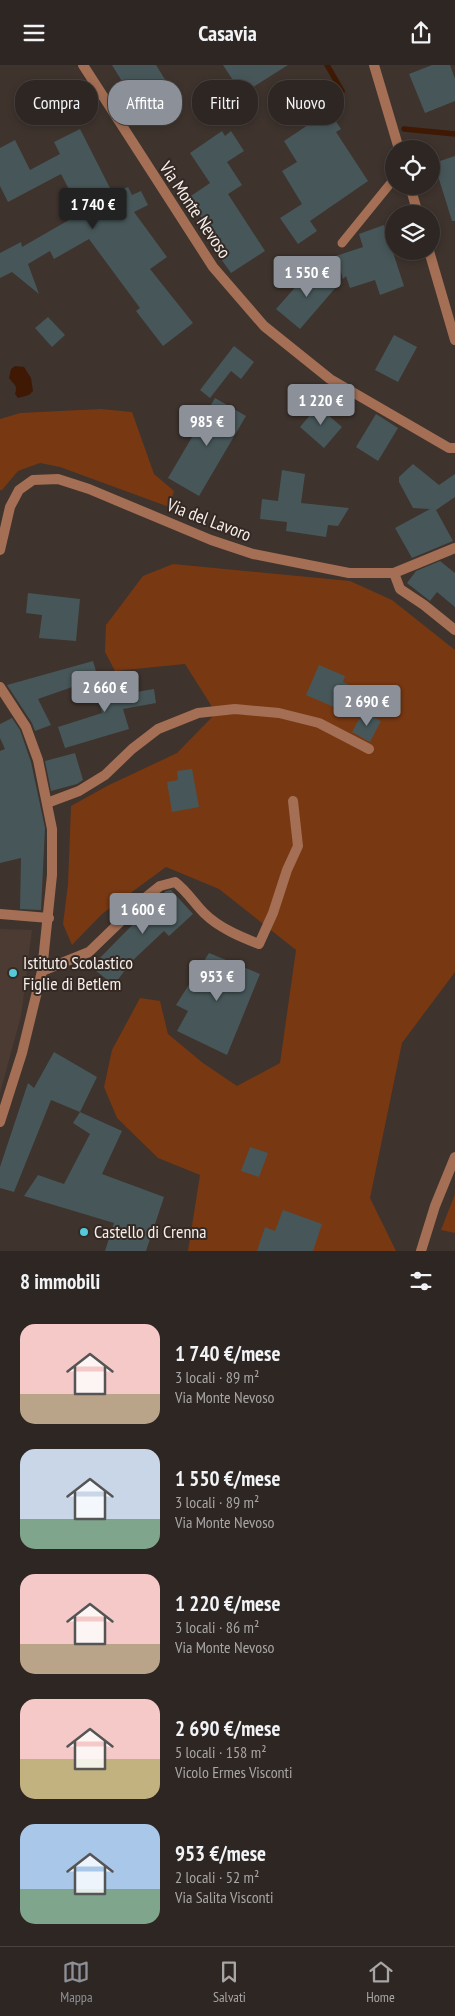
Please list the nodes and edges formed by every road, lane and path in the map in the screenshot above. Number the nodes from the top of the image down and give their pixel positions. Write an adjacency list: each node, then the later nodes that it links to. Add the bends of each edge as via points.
1 (83, 65): 8 (street, Via Monte Nevoso, via 212,267 264,326 330,379 449,448)
2 (374, 65): 3 (street)
3 (396, 140)
4 (385, 190): 5 (lane)
5 (342, 243)
6 (432, 260): 7 (street)
7 (455, 340)
8 (455, 448)
9 (455, 548): 11 (street, Via del Lavoro)
10 (0, 550): 11 (street, Via del Lavoro, via 10,507 19,490 33,480 58,479 253,554 350,573)
11 (394, 573): 12 (street, via 400,589)
12 (455, 630)
13 (0, 687): 16 (street, via 26,727 38,760)
14 (369, 749): 16 (street, via 319,723 279,713 235,709 198,713 158,729 105,775 78,791)
15 (293, 801): 19 (street, via 298,845 259,944 235,934 205,914 185,889 175,882 160,886 145,898 89,952)
16 (47, 803): 18 (street, via 52,829)
17 (0, 914): 18 (street)
18 (49, 918): 19 (street)
19 (42, 971): 20 (street, via 22,1053)
20 (0, 1122)
21 (455, 1157): 22 (street)
22 (421, 1251)

